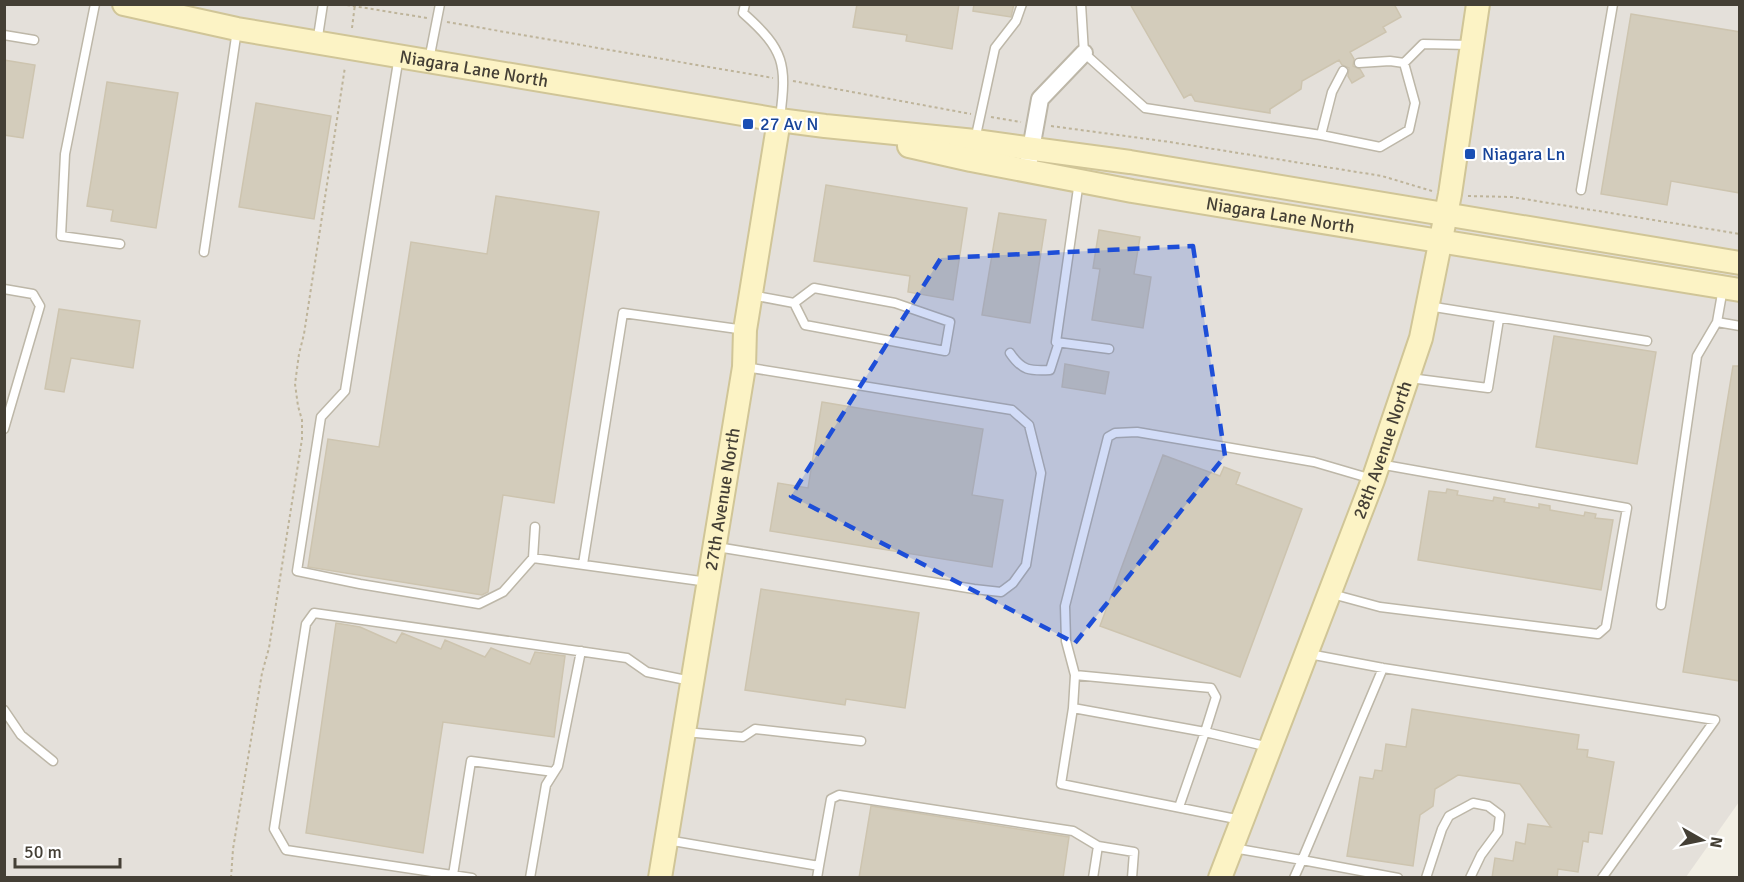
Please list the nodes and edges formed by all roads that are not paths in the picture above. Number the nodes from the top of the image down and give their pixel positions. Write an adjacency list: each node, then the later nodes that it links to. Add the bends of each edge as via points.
1 (95, 4): 31 (lane, via 65,154 61,236)
2 (124, 4): 10 (street, Niagara Lane North)
3 (323, 4): 13 (lane)
4 (440, 4): 17 (lane)
5 (745, 4): 21 (lane, via 743,13 774,45 783,68)
6 (1022, 4): 24 (lane, via 1016,21 995,48)
7 (1081, 4): 15 (lane)
8 (1478, 4): 14 (street, 28th Avenue North)
9 (1613, 4): 28 (lane)
10 (237, 29): 13 (street, Niagara Lane North); 32 (lane)
11 (4, 35): 12 (lane)
12 (34, 40)
13 (317, 43): 16 (street, Niagara Lane North)
14 (1472, 45): 19 (lane, via 1423,44); 29 (street, 28th Avenue North)
15 (1084, 53): 23 (lane, via 1145,108); 25 (street, via 1040,99)
16 (399, 56): 17 (street, Niagara Lane North); 53 (lane, via 345,391 321,417 297,571 479,604 503,592)
17 (428, 61): 21 (street, Niagara Lane North)
18 (1359, 63): 19 (lane)
19 (1404, 63): 23 (lane, via 1415,103 1408,130 1380,147)
20 (1343, 71): 23 (lane, via 1332,92)
21 (779, 120): 22 (street, Niagara Lane North); 36 (street, 27th Avenue North)
22 (825, 126): 24 (street, Niagara Lane North); 26 (street, Niagara Lane North)
23 (1320, 135)
24 (975, 141): 25 (street, Niagara Lane North)
25 (1031, 148): 26 (street); 29 (street, Niagara Lane North)
26 (1028, 171): 27 (street, Niagara Lane North)
27 (1079, 181): 30 (street, Niagara Lane North); 44 (lane)
28 (1581, 190)
29 (1446, 215): 30 (street, 28th Avenue North); 33 (street, Niagara Lane North)
30 (1440, 242): 35 (street, Niagara Lane North); 38 (street, 28th Avenue North)
31 (120, 244)
32 (204, 252)
33 (1740, 263)
34 (4, 289): 49 (lane, via 33,294 40,306)
35 (1731, 289): 40 (lane)
36 (751, 295): 37 (lane); 42 (street, 27th Avenue North)
37 (794, 303): 37 (lane, via 814,288 896,303 950,322 945,351 806,325)
38 (1427, 306): 39 (lane); 48 (street, 28th Avenue North)
39 (1499, 318): 43 (lane); 48 (lane, via 1488,388)
40 (1717, 322): 41 (lane); 57 (lane, via 1697,356)
41 (1740, 326)
42 (745, 330): 47 (street, 27th Avenue North); 54 (lane, via 623,313)
43 (1647, 341)
44 (1059, 342): 45 (lane); 46 (lane, via 1050,370 1032,371 1018,365)
45 (1109, 349)
46 (1010, 353)
47 (744, 366): 52 (street, 27th Avenue North); 52 (lane, via 1012,410 1029,425 1041,473 1026,565 1001,592)
48 (1406, 377): 50 (street, 28th Avenue North)
49 (4, 429)
50 (1376, 472): 56 (street, 28th Avenue North); 56 (lane, via 1627,508 1606,627 1598,634 1380,607); 61 (lane, via 1137,432 1108,437 1065,606 1066,641)
51 (535, 527): 53 (lane)
52 (713, 547): 55 (street, 27th Avenue North)
53 (533, 558): 54 (lane)
54 (583, 564): 55 (lane)
55 (708, 582): 62 (street, 27th Avenue North)
56 (1329, 594): 59 (street, 28th Avenue North)
57 (1661, 605)
58 (581, 651): 62 (lane, via 627,658 648,672); 70 (lane); 78 (lane, via 314,613 306,624 274,829 282,843 286,849)
59 (1305, 653): 60 (lane); 68 (street, 28th Avenue North)
60 (1383, 668): 76 (lane); 90 (lane, via 1715,720)
61 (1075, 675): 63 (lane); 66 (lane, via 1211,688 1216,697)
62 (692, 681): 65 (street, 27th Avenue North)
63 (1073, 708): 66 (lane); 71 (lane, via 1060,784)
64 (4, 710): 69 (lane, via 21,735)
65 (684, 732): 67 (lane, via 743,737 755,729); 73 (street, 27th Avenue North)
66 (1205, 732): 68 (lane); 71 (lane)
67 (861, 741)
68 (1269, 747): 72 (street, 28th Avenue North)
69 (53, 761)
70 (554, 772): 78 (lane, via 471,762); 80 (lane, via 546,785)
71 (1179, 807): 72 (lane)
72 (1242, 820): 75 (street, 28th Avenue North)
73 (667, 840): 77 (lane); 81 (street, 27th Avenue North)
74 (1098, 846): 77 (lane, via 1073,831 839,795 831,799); 83 (lane); 84 (lane, via 1134,852)
75 (1231, 848): 76 (lane); 85 (street, 28th Avenue North)
76 (1302, 860): 86 (lane); 87 (lane)
77 (819, 866): 82 (lane)
78 (453, 874): 79 (lane)
79 (472, 878)
80 (530, 878)
81 (660, 878)
82 (817, 878)
83 (1093, 878)
84 (1132, 878)
85 (1220, 878)
86 (1294, 878)
87 (1398, 878)
88 (1426, 878): 89 (lane, via 1449,816 1473,803 1488,806 1500,815 1498,832)
89 (1470, 878)
90 (1602, 878)

